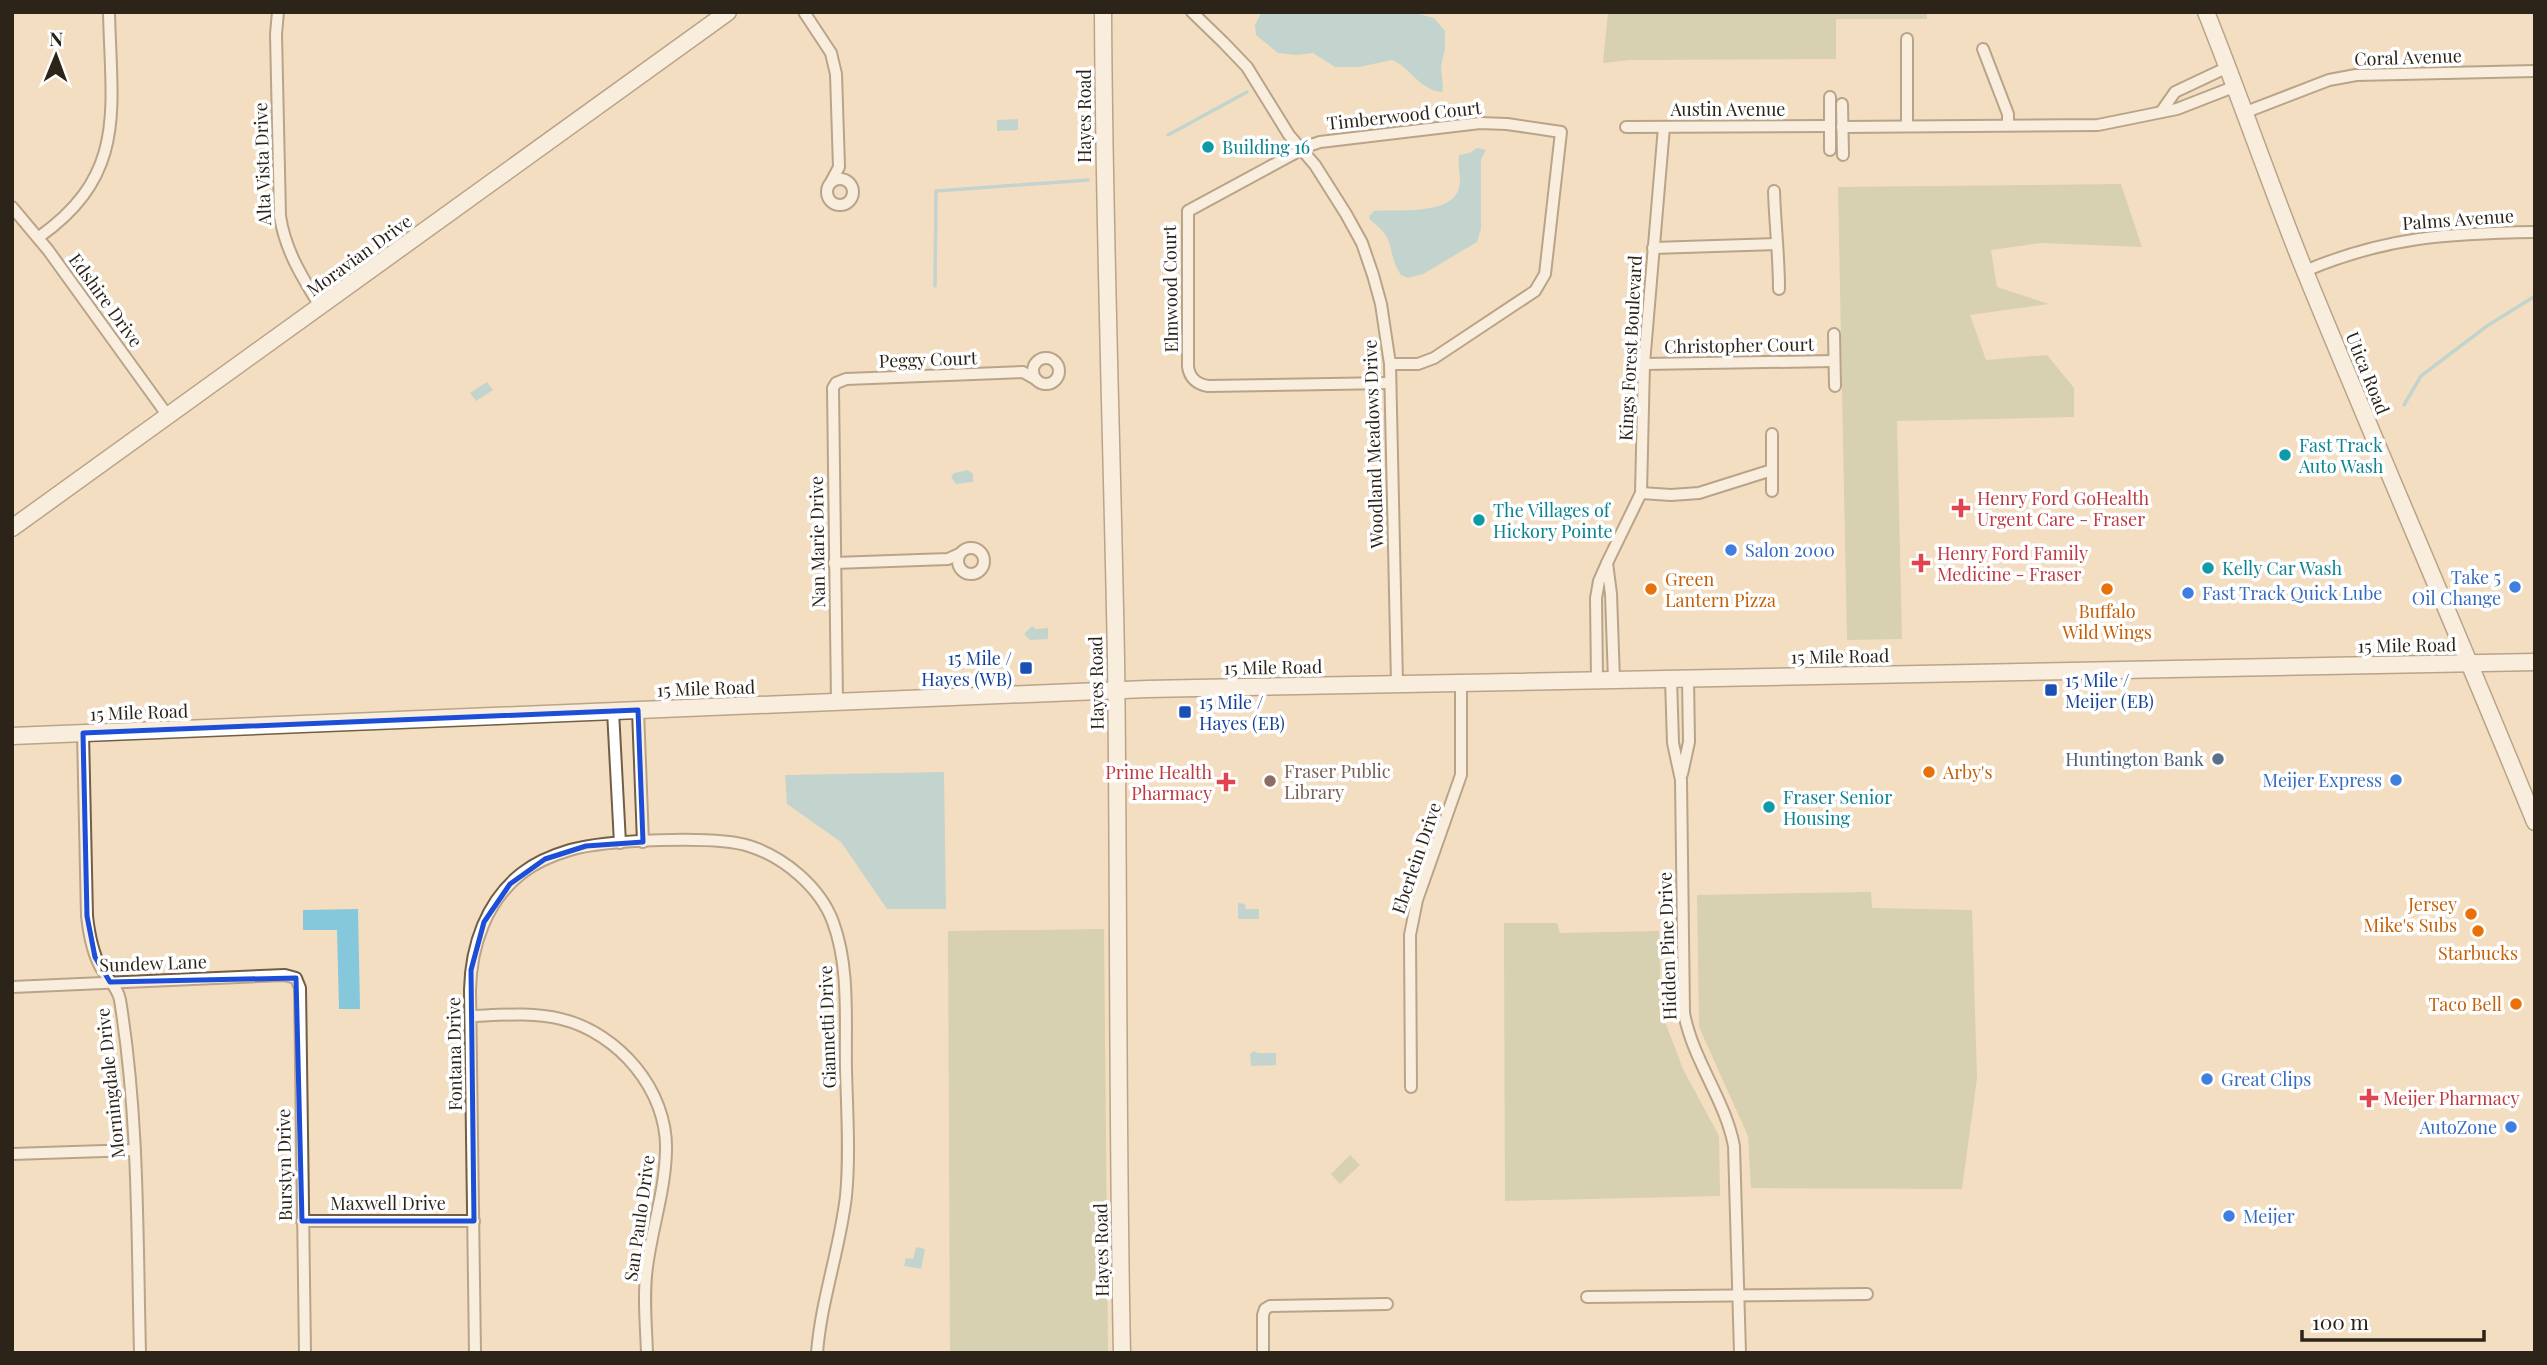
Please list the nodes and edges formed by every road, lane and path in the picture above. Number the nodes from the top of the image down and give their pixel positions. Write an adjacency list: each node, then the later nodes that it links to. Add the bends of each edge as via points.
1 (109, 12): 32 (street, via 111,123 107,149 78,204)
2 (278, 12): 37 (street, Alta Vista Drive, via 281,225 288,250)
3 (728, 12): 37 (main road, Moravian Drive)
4 (804, 12): 26 (street, via 831,53 836,74)
5 (1103, 12): 67 (main road, Hayes Road)
6 (1192, 12): 23 (street, Woodland Meadows Drive, via 1247,68)
7 (2206, 12): 10 (main road, Utica Road)
8 (1907, 39): 17 (street)
9 (1983, 49): 18 (street)
10 (2228, 67): 12 (main road, Utica Road); 15 (street, via 2175,92)
11 (2535, 71): 16 (street, Coral Avenue, via 2356,75 2329,80)
12 (2235, 86): 15 (street); 16 (main road, Utica Road)
13 (1830, 97): 19 (street)
14 (1842, 104): 22 (street)
15 (2161, 112): 18 (street, via 2098,125)
16 (2246, 112): 35 (main road, Utica Road)
17 (1907, 125): 18 (street); 22 (street)
18 (2008, 125)
19 (1830, 126): 21 (street, Austin Avenue); 24 (street)
20 (1626, 127): 21 (street, Austin Avenue)
21 (1664, 127): 34 (street, Kings Forest Boulevard)
22 (1842, 127): 25 (street)
23 (1301, 150): 41 (street, Woodland Meadows Drive, via 1362,243 1381,304); 41 (street, Timberwood Court, via 1320,142 1480,123 1561,132 1540,285 1434,359); 46 (street, Elmwood Court, via 1188,211 1189,374 1208,386)
24 (1830, 150)
25 (1843, 155)
26 (839, 167): 27 (street); 28 (street)
27 (848, 181): 28 (street, via 839,178); 28 (street, via 853,193 842,205 827,198)
28 (831, 182)
29 (1774, 191): 33 (street)
30 (12, 207): 32 (street, Edshire Drive)
31 (2535, 232): 35 (street, Palms Avenue, via 2451,233 2396,241)
32 (39, 237): 48 (street, Edshire Drive)
33 (1777, 244): 34 (street); 36 (street)
34 (1653, 248): 42 (street, Kings Forest Boulevard)
35 (2305, 271): 60 (main road, Utica Road)
36 (1779, 289)
37 (320, 306): 48 (main road, Moravian Drive)
38 (1834, 334): 39 (street)
39 (1835, 361): 42 (street, Christopher Court); 47 (street)
40 (1035, 364): 43 (street); 44 (street); 44 (street, via 1050,358 1058,363 1060,372 1053,383)
41 (1390, 364): 46 (street, Woodland Meadows Drive)
42 (1644, 364): 52 (street, Kings Forest Boulevard)
43 (1023, 372): 44 (street); 45 (street, Peggy Court)
44 (1037, 380)
45 (836, 383): 56 (street, Nan Marie Drive, via 832,394)
46 (1390, 383): 65 (street, Woodland Meadows Drive)
47 (1835, 386)
48 (168, 416): 53 (main road, Moravian Drive)
49 (1772, 434): 50 (street)
50 (1772, 471): 51 (street); 52 (street, via 1699,493)
51 (1773, 491)
52 (1641, 493): 57 (street, Kings Forest Boulevard)
53 (12, 528)
54 (959, 554): 55 (street); 58 (street); 58 (street, via 975,548 985,562 973,574)
55 (948, 559): 56 (street); 58 (street)
56 (834, 563): 68 (street, Nan Marie Drive)
57 (1608, 563): 63 (street, Kings Forest Boulevard, via 1595,598); 64 (street)
58 (958, 566)
59 (2535, 662): 60 (main road, 15 Mile Road)
60 (2469, 663): 61 (main road, 15 Mile Road); 74 (main road, Utica Road)
61 (1688, 678): 62 (main road, 15 Mile Road); 73 (street, Hidden Pine Drive, via 1689,742)
62 (1671, 679): 64 (main road, 15 Mile Road); 73 (street, Hidden Pine Drive, via 1672,743)
63 (1597, 680): 64 (main road, 15 Mile Road); 66 (main road, 15 Mile Road)
64 (1614, 680)
65 (1397, 683): 66 (main road, 15 Mile Road); 67 (main road, 15 Mile Road)
66 (1461, 683): 81 (street, Eberlein Drive, via 1461,775 1417,900 1410,935)
67 (1116, 691): 68 (main road, 15 Mile Road); 95 (main road, Hayes Road)
68 (837, 702): 69 (main road, 15 Mile Road)
69 (638, 710): 70 (main road, 15 Mile Road); 75 (street)
70 (613, 711): 71 (main road, 15 Mile Road); 76 (street)
71 (83, 733): 72 (main road, 15 Mile Road); 78 (street, Morningdale Drive, via 87,916 96,957)
72 (12, 736)
73 (1681, 780): 87 (street, Hidden Pine Drive, via 1684,1013 1694,1051 1732,1134)
74 (2535, 822)
75 (643, 842): 76 (street, Fontana Drive); 94 (street, Giannetti Drive, via 748,845 803,879 832,921 844,962 847,1173)
76 (620, 843): 80 (street, Fontana Drive, via 571,849 545,859 499,896 474,950)
77 (296, 978): 78 (street, Sundew Lane); 84 (street, Burstyn Drive, via 300,988)
78 (110, 982): 79 (street, Sundew Lane); 82 (street, Morningdale Drive, via 119,996 124,1028)
79 (12, 988)
80 (471, 1016): 85 (street, Fontana Drive); 93 (street, San Paulo Drive, via 540,1016 575,1023 615,1046 638,1069 653,1094 667,1148 647,1269)
81 (1411, 1087)
82 (135, 1150): 83 (street); 90 (street, Morningdale Drive)
83 (12, 1154)
84 (302, 1221): 85 (street, Maxwell Drive); 91 (street, Burstyn Drive)
85 (474, 1221): 92 (street, Fontana Drive)
86 (1867, 1294): 87 (street)
87 (1739, 1295): 88 (street); 97 (street, Hidden Pine Drive)
88 (1587, 1297)
89 (1387, 1304): 96 (street, via 1270,1306 1263,1315)
90 (139, 1353)
91 (305, 1353)
92 (475, 1353)
93 (647, 1353)
94 (817, 1353)
95 (1122, 1353)
96 (1263, 1353)
97 (1740, 1353)

